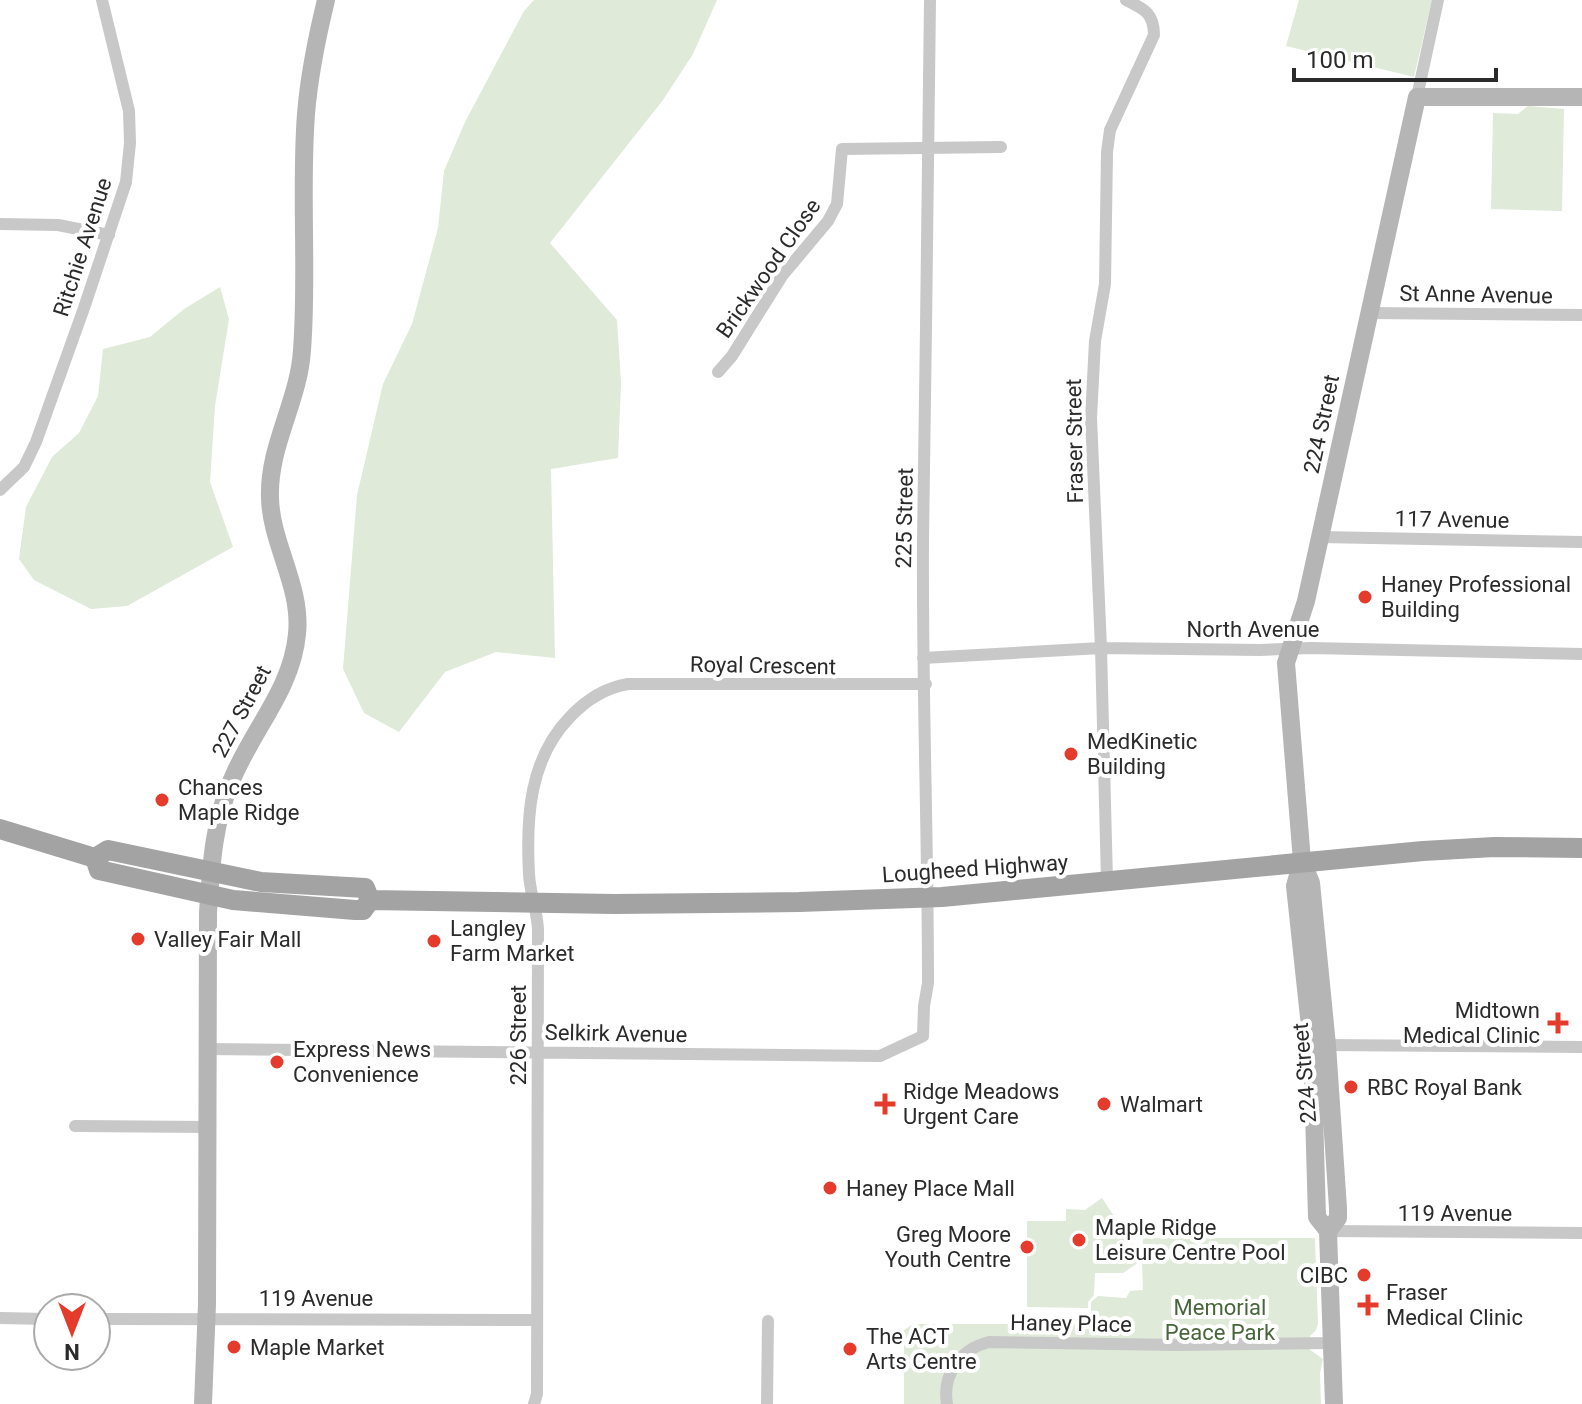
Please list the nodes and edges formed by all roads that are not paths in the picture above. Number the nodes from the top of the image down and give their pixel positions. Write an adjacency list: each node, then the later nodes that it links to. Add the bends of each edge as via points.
1 (102, 0): 11 (street, Ritchie Avenue, via 130,125 126,182)
2 (326, 0): 28 (street, 227 Street, via 306,112 302,352 270,475 275,533 297,609 295,651 283,686 226,793)
3 (930, 0): 8 (street, 225 Street)
4 (1126, 0): 18 (street, Fraser Street, via 1149,12 1154,35 1110,130 1107,152 1105,284 1095,341 1091,418)
5 (1438, 0): 6 (street, 224 Street)
6 (1417, 97): 7 (street); 12 (street, 224 Street)
7 (1582, 97)
8 (929, 147): 9 (street, Brickwood Close); 14 (street, Brickwood Close, via 842,149 837,204 828,221 782,276); 21 (street, 225 Street)
9 (1001, 147)
10 (0, 224): 11 (street, via 58,225)
11 (109, 235): 15 (street, Ritchie Avenue, via 36,442 24,467)
12 (1369, 313): 13 (street, St Anne Avenue); 16 (street, 224 Street)
13 (1582, 315)
14 (718, 372)
15 (0, 490)
16 (1321, 537): 17 (street, 117 Avenue); 19 (street, 224 Street)
17 (1582, 542)
18 (1101, 648): 19 (street, North Avenue); 21 (street, North Avenue); 29 (street, Fraser Street)
19 (1290, 648): 20 (street, North Avenue); 27 (street, 224 Street, via 1286,671)
20 (1582, 654)
21 (923, 658): 22 (street, 225 Street)
22 (926, 684): 23 (street, Royal Crescent, via 628,684); 31 (street, 225 Street)
23 (601, 692): 33 (street, 226 Street, via 559,729 537,768 529,843)
24 (0, 829): 26 (main road, Lougheed Highway)
25 (1582, 848): 27 (main road, Lougheed Highway, via 1458,848)
26 (95, 858): 28 (main road, Lougheed Highway, via 108,850); 30 (main road, Lougheed Highway, via 99,870)
27 (1302, 861): 29 (main road, Lougheed Highway); 35 (street, 224 Street, via 1311,883)
28 (211, 873): 30 (street, 227 Street); 32 (main road, Lougheed Highway, via 282,885 365,888)
29 (1107, 881): 31 (main road, Lougheed Highway)
30 (209, 894): 32 (main road, Lougheed Highway, via 355,910 363,910); 37 (street, 227 Street)
31 (927, 898): 33 (main road, Lougheed Highway); 34 (street, 225 Street)
32 (370, 900): 33 (main road, Lougheed Highway)
33 (533, 902): 38 (street, 226 Street, via 538,929)
34 (923, 1036): 38 (street, Selkirk Avenue, via 880,1056)
35 (1319, 1045): 36 (street); 41 (street, 224 Street, via 1338,1218)
36 (1582, 1047)
37 (207, 1049): 38 (street, Selkirk Avenue); 40 (street, 227 Street)
38 (538, 1052): 47 (street, 226 Street)
39 (75, 1126): 40 (street)
40 (208, 1127): 44 (street, 227 Street)
41 (1328, 1231): 42 (street, 119 Avenue); 49 (street, 224 Street)
42 (1582, 1233)
43 (0, 1318): 45 (street)
44 (206, 1318): 46 (street, 119 Avenue); 47 (street, 119 Avenue); 51 (street, 227 Street)
45 (32, 1319)
46 (112, 1319)
47 (536, 1320): 50 (street, 226 Street)
48 (768, 1321): 52 (street)
49 (1332, 1343): 53 (street, Haney Place, via 989,1342 972,1349 952,1369); 54 (street, 224 Street)
50 (537, 1401)
51 (203, 1404)
52 (767, 1404)
53 (947, 1404)
54 (1334, 1404)

